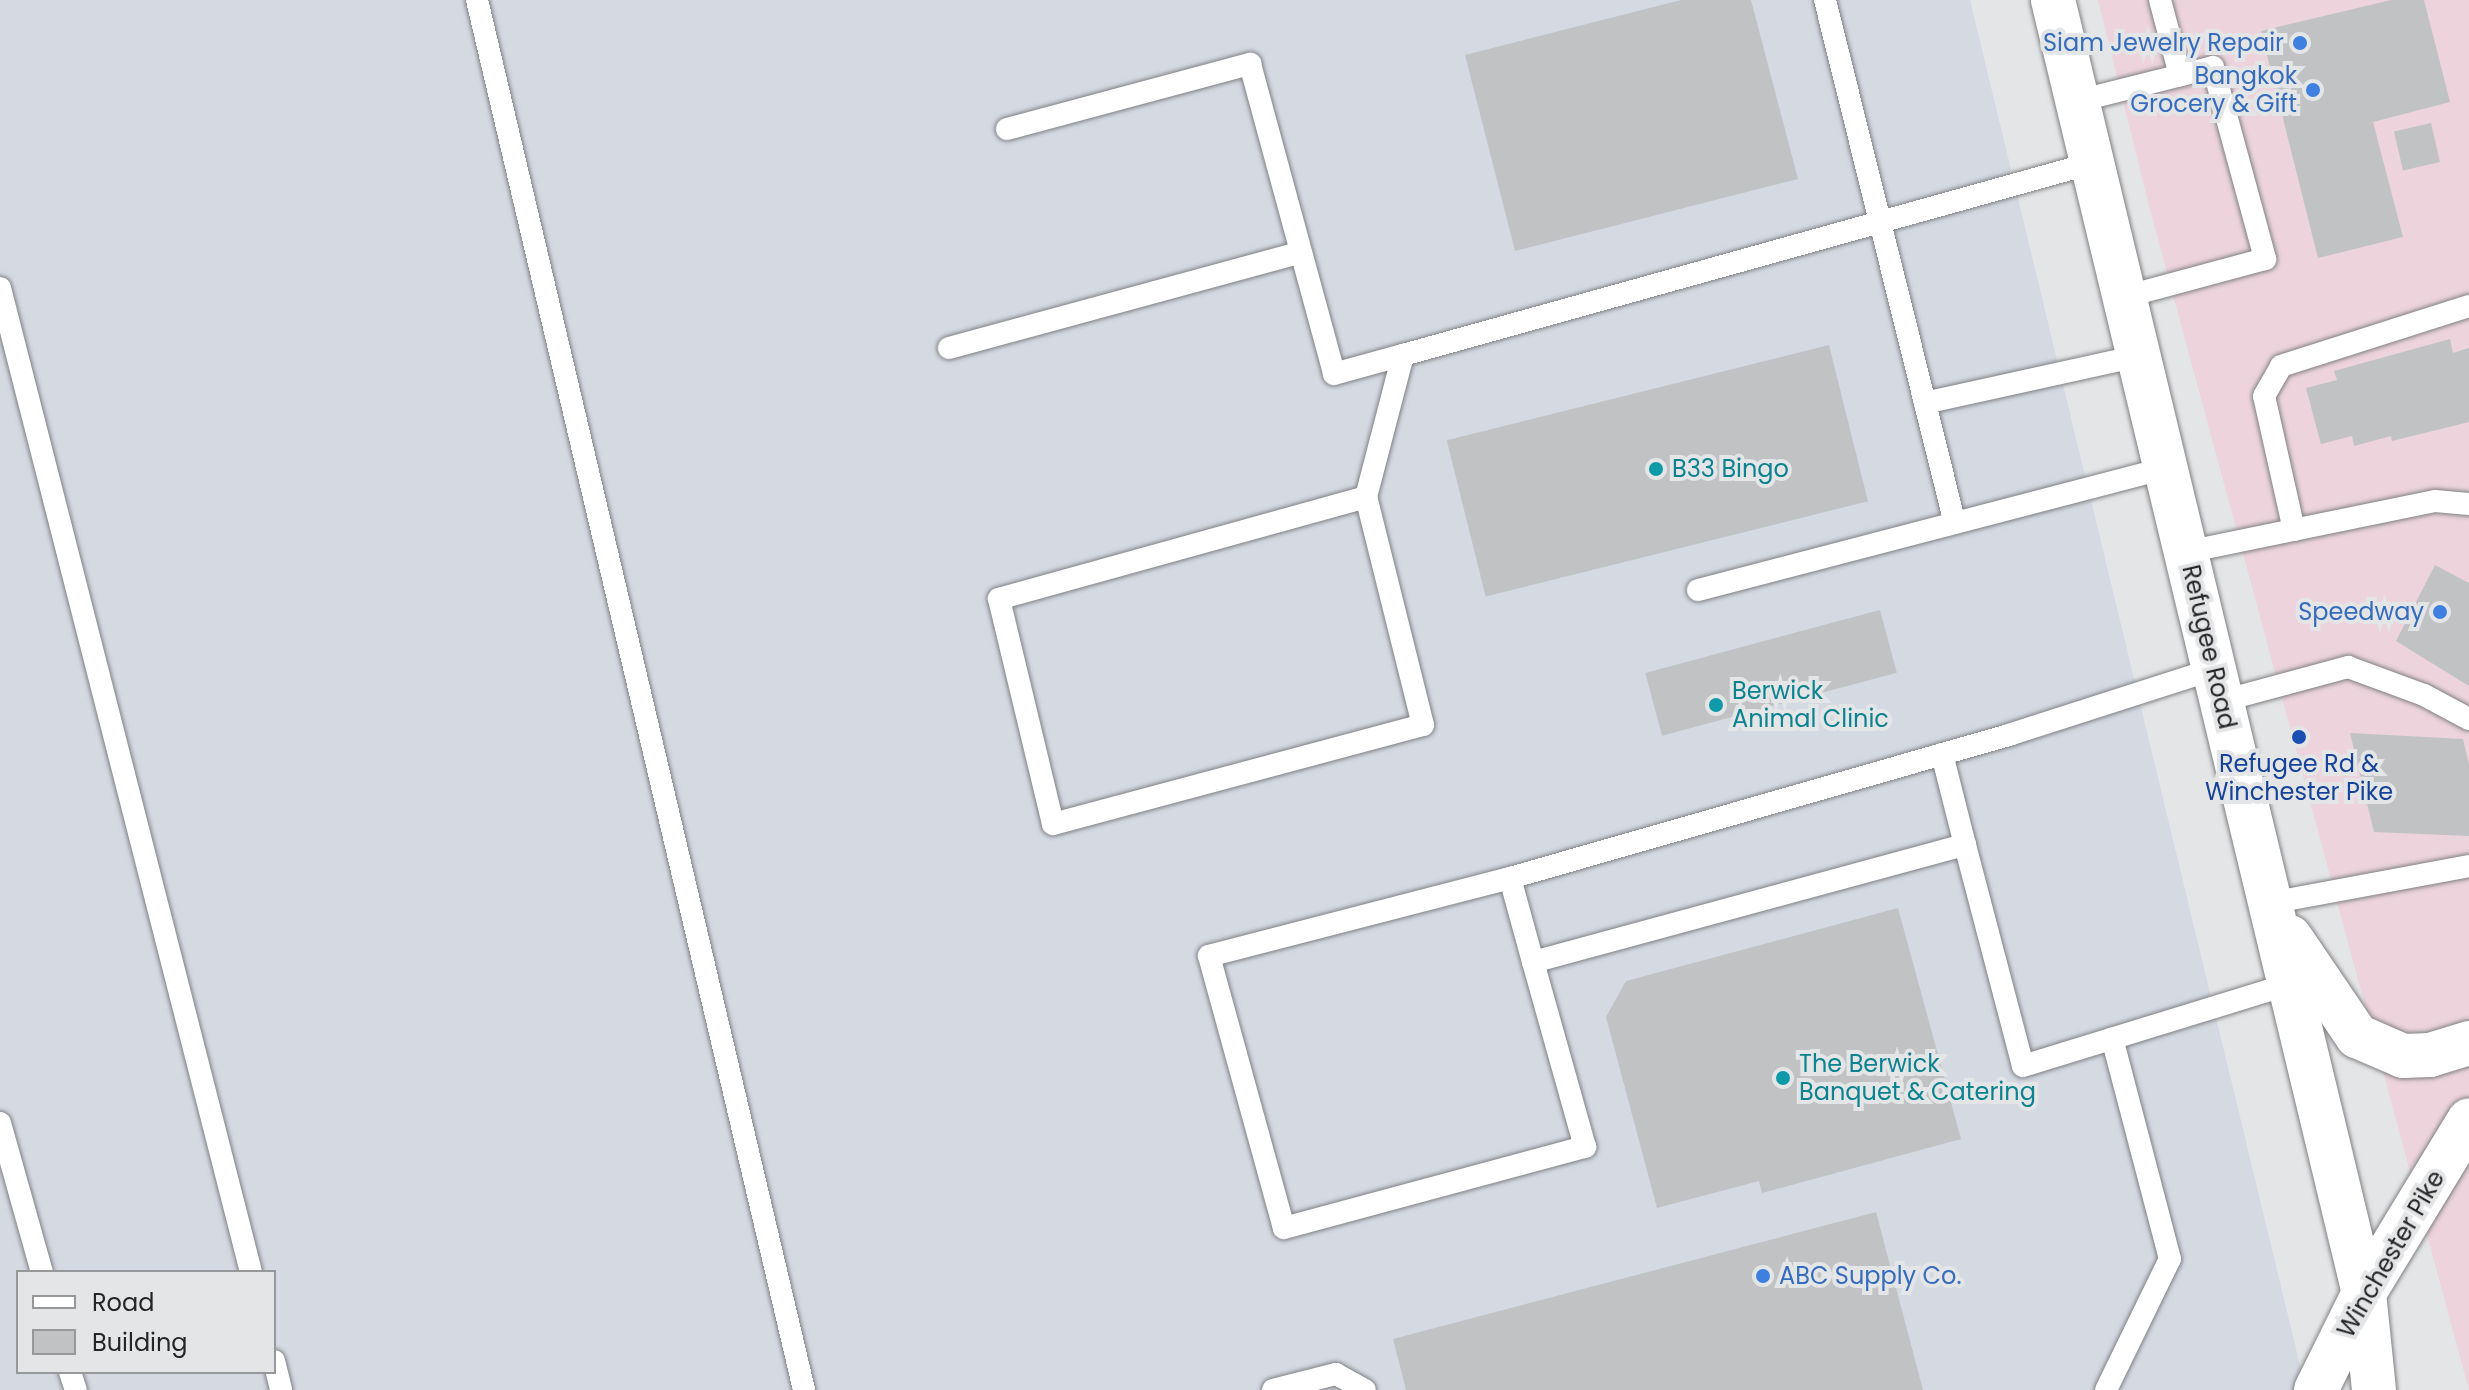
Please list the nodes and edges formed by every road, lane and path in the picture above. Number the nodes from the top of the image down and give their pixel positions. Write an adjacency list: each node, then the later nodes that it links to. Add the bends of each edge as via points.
1 (477, 0): 43 (lane)
2 (1825, 0): 9 (lane)
3 (2053, 0): 6 (main road, Refugee Road)
4 (2160, 0): 5 (lane)
5 (2180, 75): 6 (lane); 12 (lane, via 2213,67 2265,259)
6 (2078, 101): 8 (main road, Refugee Road)
7 (1007, 129): 10 (lane, via 1250,64)
8 (2092, 163): 9 (lane); 12 (main road, Refugee Road)
9 (1879, 219): 15 (lane); 17 (lane)
10 (1299, 253): 14 (lane); 15 (lane, via 1334,374)
11 (0, 288): 39 (lane)
12 (2124, 297): 16 (main road, Refugee Road)
13 (2469, 306): 22 (lane, via 2281,366 2264,396)
14 (949, 348)
15 (1403, 355): 19 (lane)
16 (2139, 356): 17 (lane); 18 (main road, Refugee Road)
17 (1925, 403): 21 (lane)
18 (2166, 468): 21 (lane); 23 (main road, Refugee Road)
19 (1366, 497): 19 (lane, via 1423,725 1053,824 999,599)
20 (2469, 504): 22 (lane, via 2435,501)
21 (1954, 520): 24 (lane)
22 (2294, 530): 23 (lane)
23 (2186, 552): 25 (main road, Refugee Road)
24 (1698, 590)
25 (2218, 685): 26 (lane, via 2348,667 2424,695); 27 (lane); 31 (main road, Refugee Road)
26 (2469, 719)
27 (1942, 754): 28 (lane); 30 (lane)
28 (1965, 845): 32 (lane); 34 (lane, via 2023,1066)
29 (2469, 866): 31 (lane)
30 (1510, 878): 32 (lane); 32 (lane, via 1209,956 1284,1228 1585,1147)
31 (2270, 903): 33 (main road, Refugee Road); 35 (main road, via 2357,1036 2403,1056 2430,1055)
32 (1533, 962)
33 (2290, 984): 34 (lane); 40 (main road, Refugee Road)
34 (2112, 1038): 46 (lane, via 2170,1259)
35 (2469, 1043)
36 (2469, 1120): 40 (main road, Winchester Pike)
37 (0, 1123): 38 (lane)
38 (41, 1270)
39 (250, 1270)
40 (2364, 1293): 47 (main road, Winchester Pike); 48 (main road, Refugee Road); 49 (main road, Refugee Road)
41 (276, 1369): 42 (lane)
42 (281, 1390)
43 (804, 1390)
44 (1273, 1390): 45 (lane, via 1336,1374)
45 (1365, 1390)
46 (2106, 1390)
47 (2316, 1390)
48 (2374, 1390)
49 (2405, 1390)

